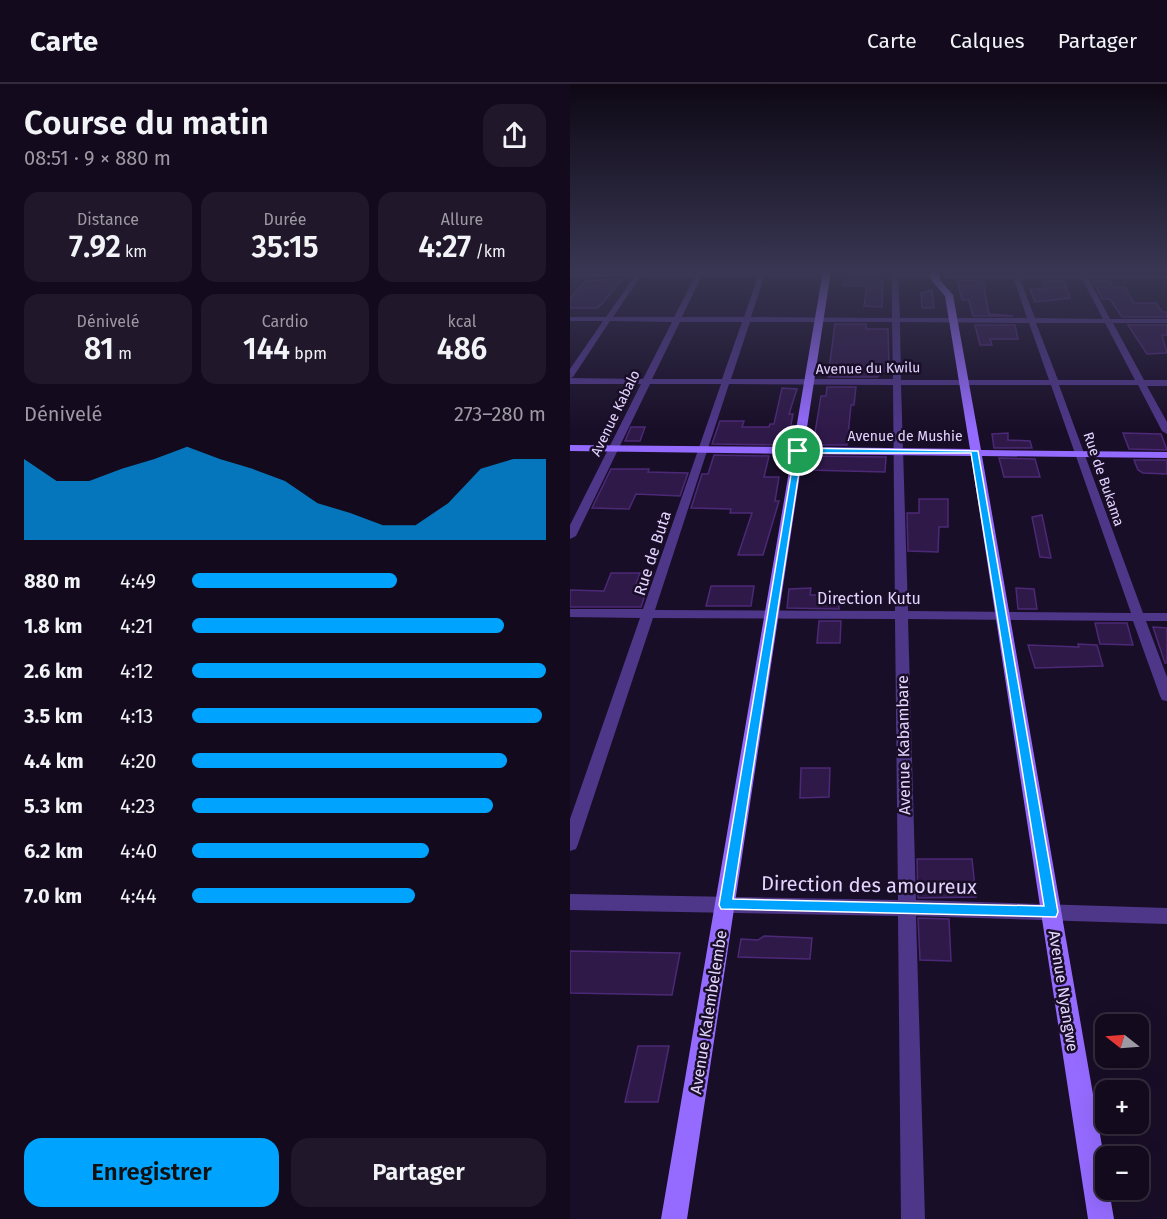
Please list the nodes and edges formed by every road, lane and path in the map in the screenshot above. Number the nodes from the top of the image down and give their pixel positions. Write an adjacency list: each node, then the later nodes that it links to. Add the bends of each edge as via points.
1 (606, 324): 9 (street)
2 (677, 324): 11 (street, Avenue Kabalo)
3 (745, 324): 14 (street, Rue de Buta)
4 (819, 324): 15 (street, Avenue Kalembelembe)
5 (894, 324): 12 (street, Avenue Kabambare)
6 (955, 324): 13 (street, Avenue Nyangwe)
7 (1034, 324): 16 (street, Rue de Bukama)
8 (1110, 324): 17 (street)
9 (570, 375)
10 (570, 381): 11 (street, Avenue du Kwilu)
11 (645, 381): 14 (street, Avenue du Kwilu); 21 (street, Avenue Kabalo)
12 (895, 381): 13 (street, Avenue du Kwilu); 15 (street, Avenue du Kwilu); 24 (street, Avenue Kabambare)
13 (963, 381): 16 (street, Avenue du Kwilu); 25 (street, Avenue Nyangwe)
14 (724, 382): 15 (street, Avenue du Kwilu); 22 (street, Rue de Buta)
15 (810, 382): 23 (street, Avenue Kalembelembe)
16 (1054, 382): 17 (street, Avenue du Kwilu); 26 (street, Rue de Bukama)
17 (1140, 383): 18 (street, Avenue du Kwilu); 19 (street)
18 (1167, 383)
19 (1167, 431)
20 (570, 448): 21 (street, Avenue de Mushie)
21 (613, 448): 22 (street, Avenue de Mushie); 28 (street, Avenue Kabalo)
22 (704, 448): 23 (street, Avenue de Mushie); 30 (street, Rue de Buta)
23 (798, 451): 24 (street, Avenue de Mushie); 31 (street, Avenue Kalembelembe)
24 (898, 451): 25 (street, Avenue de Mushie); 32 (street, Avenue Kabambare)
25 (975, 451): 26 (street, Avenue de Mushie); 33 (street, Avenue Nyangwe)
26 (1079, 453): 27 (street, Avenue de Mushie); 34 (street, Rue de Bukama)
27 (1167, 455)
28 (570, 536)
29 (570, 613): 30 (street, Direction Kutu)
30 (649, 614): 31 (street, Direction Kutu); 37 (street, Rue de Buta)
31 (772, 614): 32 (street, Direction Kutu); 39 (street, Avenue Kalembelembe)
32 (901, 614): 33 (street, Direction Kutu); 40 (street, Avenue Kabambare)
33 (1002, 615): 34 (street, Direction Kutu); 41 (street, Avenue Nyangwe)
34 (1136, 616): 35 (street, Direction Kutu); 36 (street, Rue de Bukama)
35 (1167, 617)
36 (1167, 696)
37 (570, 844)
38 (570, 902): 39 (street, Direction des amoureux)
39 (726, 905): 40 (street, Direction des amoureux); 43 (street, Avenue Kalembelembe)
40 (907, 908): 41 (street, Direction des amoureux); 44 (street, Avenue Kabambare)
41 (1052, 912): 42 (street, Direction des amoureux); 45 (street, Avenue Nyangwe)
42 (1167, 916)
43 (674, 1219)
44 (913, 1219)
45 (1101, 1219)

